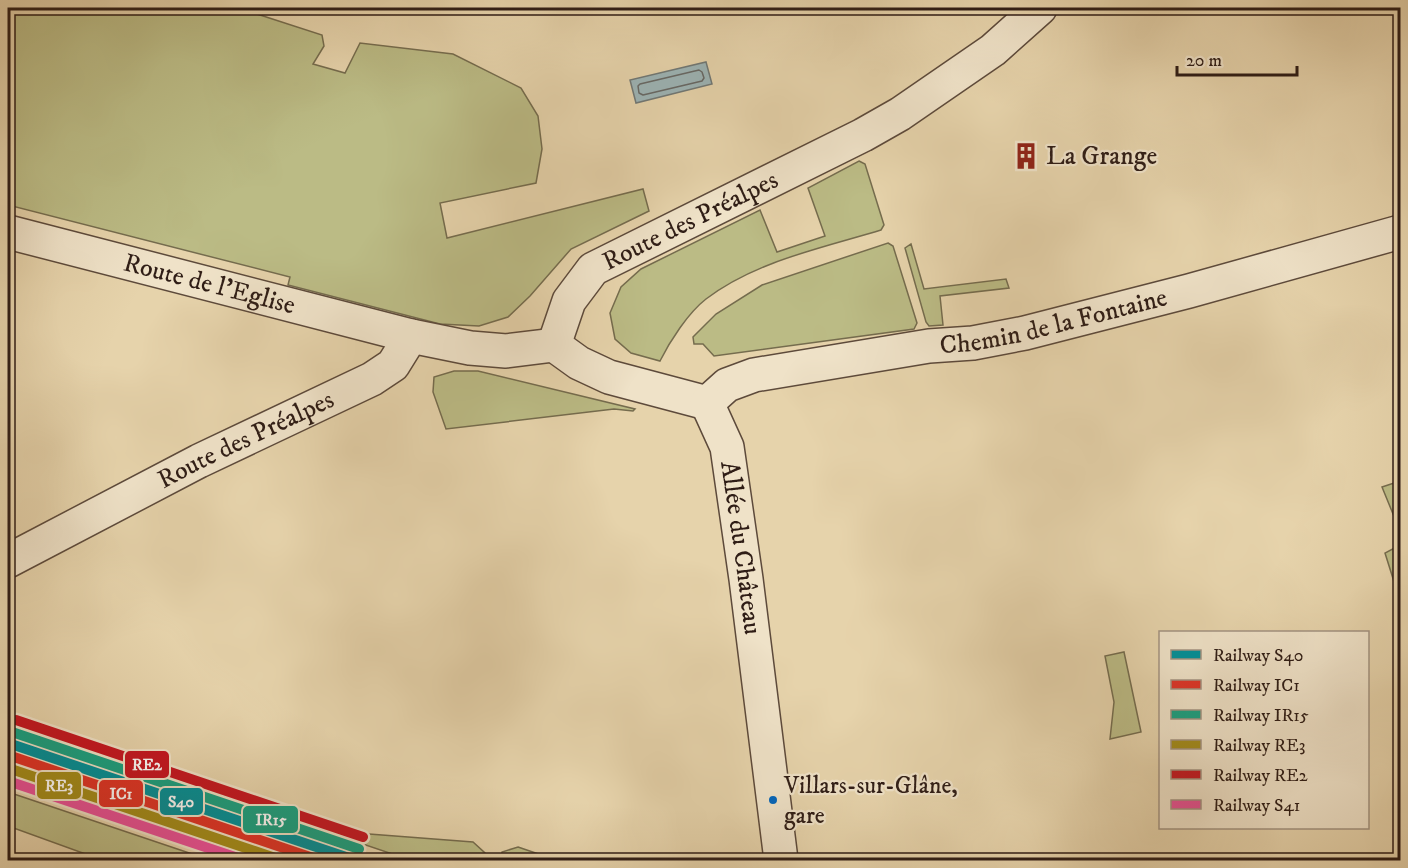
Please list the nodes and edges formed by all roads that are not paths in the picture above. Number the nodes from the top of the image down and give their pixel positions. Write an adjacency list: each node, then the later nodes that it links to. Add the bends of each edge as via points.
1 (1040, 8): 5 (street, Route des Préalpes, via 993,50 900,114 594,269 569,301)
2 (8, 232): 4 (street, Route de l'Eglise)
3 (1401, 232): 6 (street, Chemin de la Fontaine, via 1025,333 754,375 727,385)
4 (411, 336): 5 (street, via 506,351); 7 (street, Route des Préalpes, via 393,365 372,379 199,461)
5 (554, 345): 6 (street, via 609,377)
6 (707, 403): 8 (street, Allée du Château, via 727,447)
7 (8, 561)
8 (781, 861)

